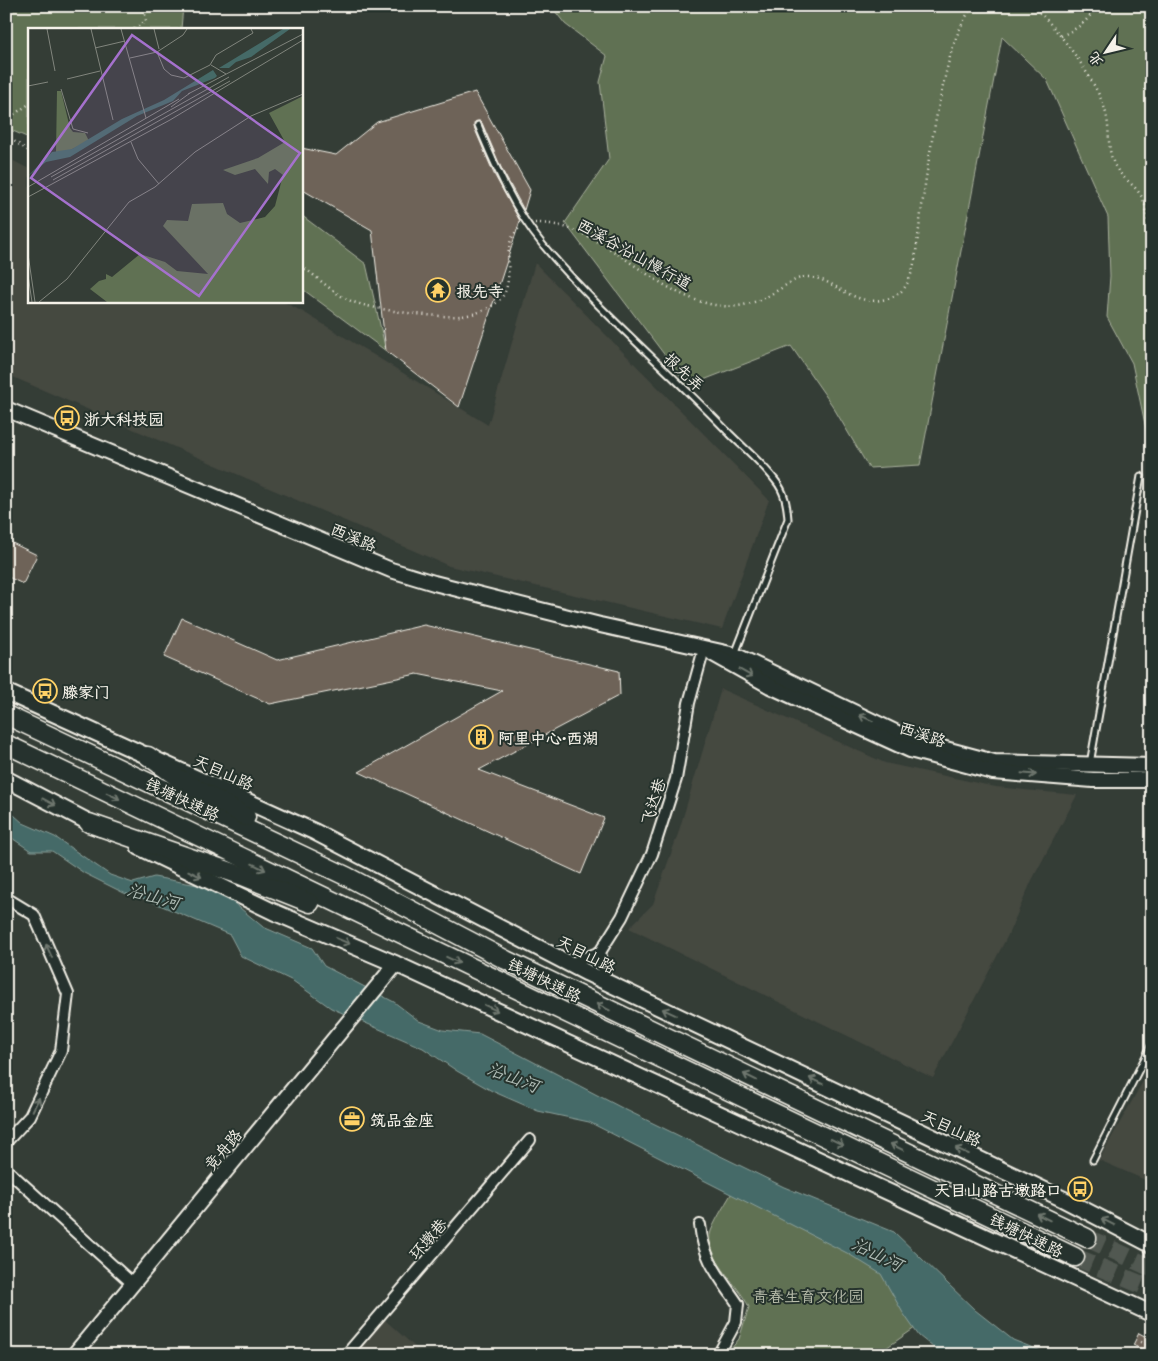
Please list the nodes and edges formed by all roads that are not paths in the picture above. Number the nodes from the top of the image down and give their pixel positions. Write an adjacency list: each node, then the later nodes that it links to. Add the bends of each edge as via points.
1 (478, 125): 5 (lane, 报先弄, via 496,169 526,223 590,299 700,402 776,481 786,501 788,519)
2 (6, 409): 4 (main road, 西溪路, via 391,570)
3 (1141, 476): 10 (lane)
4 (704, 649): 5 (main road, 西溪路); 13 (main road, 西溪路, one-way to 13, via 770,686 910,750 994,772 1093,780); 18 (street, 飞达巷, via 689,703 676,779 652,854 622,917)
5 (735, 655): 10 (main road, 西溪路, one-way to 5, via 994,762 912,740)
6 (6, 692): 9 (main road, 天目山路)
7 (6, 715): 15 (highway, 钱塘快速路)
8 (6, 744): 17 (highway, 钱塘快速路, one-way to 17)
9 (148, 756): 15 (highway); 20 (main road, 天目山路, via 315,832)
10 (1090, 765): 11 (main road, 西溪路)
11 (1152, 766)
12 (6, 779): 14 (main road, one-way to 14)
13 (1152, 780)
14 (90, 823): 17 (highway, via 240,875); 19 (main road, one-way to 19, via 274,912)
15 (348, 877): 28 (highway, 钱塘快速路, one-way to 15, via 506,960)
16 (6, 898): 24 (street, one-way to 16, via 30,1116 61,1051 68,994 34,915)
17 (424, 946): 30 (highway, 钱塘快速路, one-way to 30, via 654,1053)
18 (600, 952): 20 (street); 21 (street)
19 (396, 964): 31 (main road, 竞舟路); 32 (main road, one-way to 32)
20 (570, 964): 21 (main road, 天目山路)
21 (606, 982): 29 (main road, 天目山路, one-way to 21, via 1063,1199)
22 (1152, 1044): 25 (lane)
23 (530, 1140): 34 (street, 环墩巷)
24 (6, 1142)
25 (1092, 1160)
26 (6, 1169): 31 (street)
27 (700, 1225): 35 (street, via 708,1261 738,1304 736,1322)
28 (1087, 1238)
29 (1152, 1245)
30 (1075, 1257)
31 (133, 1284): 33 (main road, 竞舟路)
32 (1152, 1314)
33 (74, 1355)
34 (346, 1355)
35 (718, 1355)

